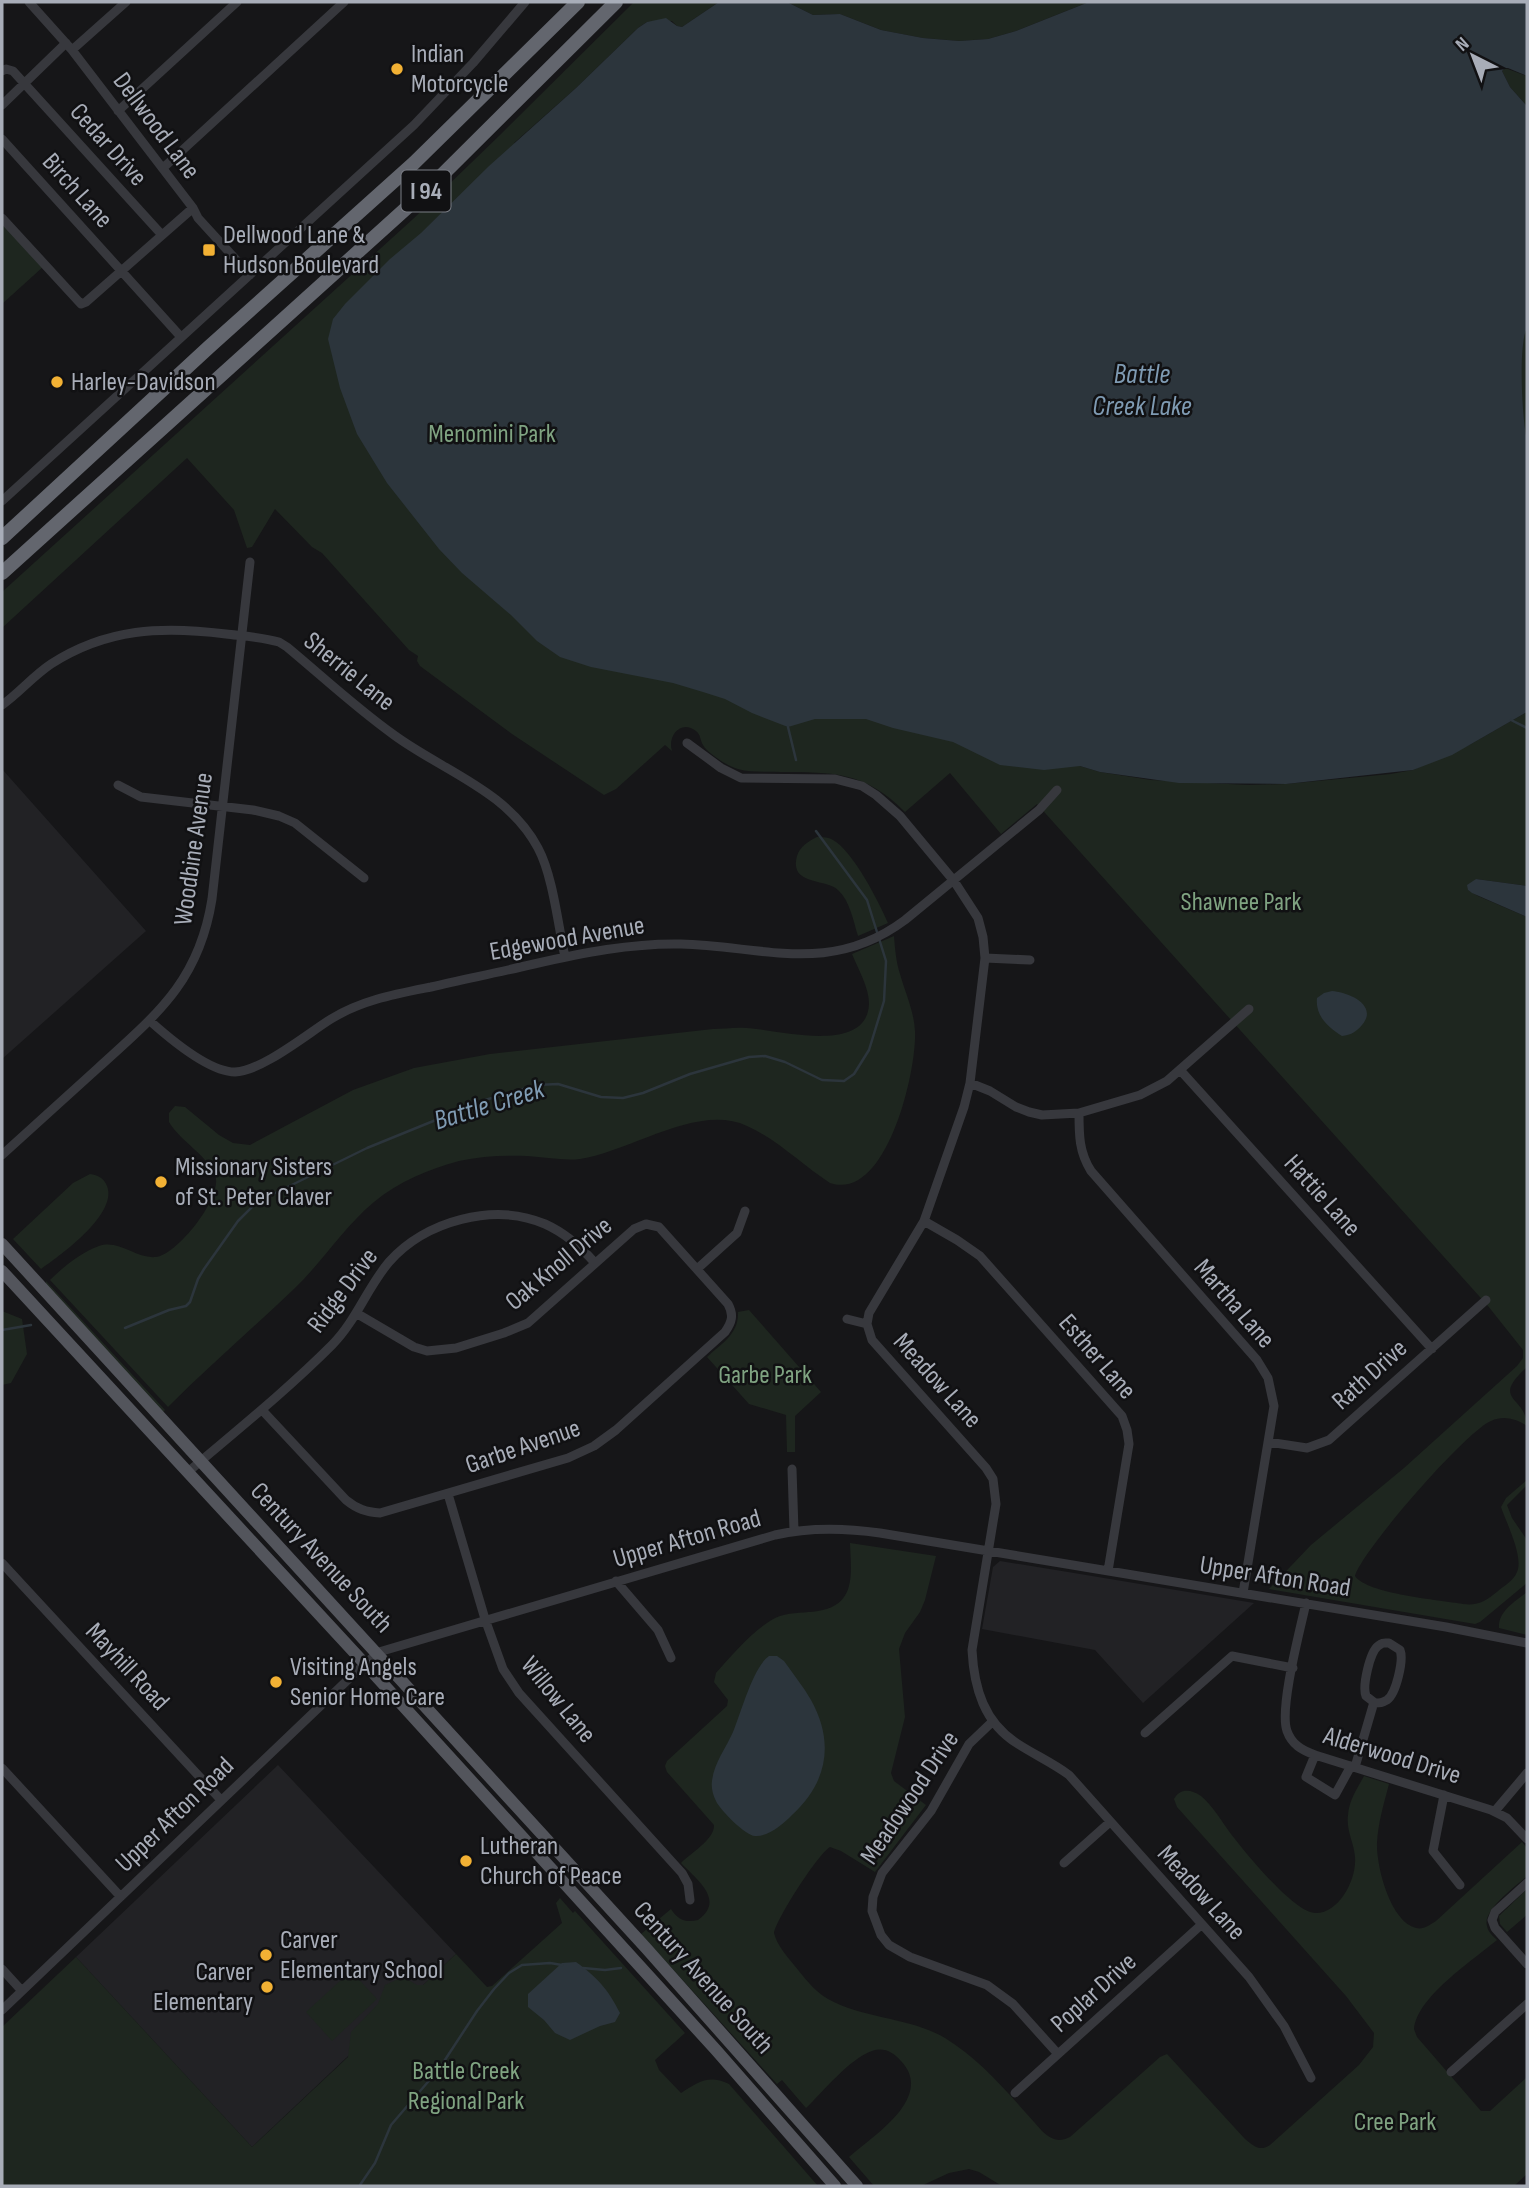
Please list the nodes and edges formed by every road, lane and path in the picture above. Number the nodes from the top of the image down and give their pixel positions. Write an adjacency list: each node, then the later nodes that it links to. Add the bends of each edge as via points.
1 (29, 2): 8 (street, Dellwood Lane)
2 (237, 2): 12 (street)
3 (344, 2): 14 (street)
4 (525, 2): 19 (street, via 431,107)
5 (578, 2): 22 (highway, I 94, via 414,163)
6 (616, 2): 24 (highway, I 94, via 432,185)
7 (122, 3): 8 (street)
8 (69, 46): 10 (street); 12 (street, Dellwood Lane)
9 (2, 71): 10 (street, Cedar Drive, via 13,71)
10 (24, 84): 11 (street); 17 (street, Cedar Drive)
11 (2, 105)
12 (118, 111): 14 (street, Dellwood Lane)
13 (2, 139): 18 (street, Birch Lane)
14 (163, 168): 15 (street, Dellwood Lane)
15 (193, 208): 17 (street); 19 (street, Dellwood Lane)
16 (2, 218): 18 (street, via 80,304)
17 (162, 234): 18 (street)
18 (120, 271): 20 (street, Birch Lane)
19 (250, 275): 20 (street)
20 (181, 337): 21 (street)
21 (2, 501)
22 (2, 538)
23 (250, 562): 25 (street, Woodbine Avenue)
24 (2, 573)
25 (242, 636): 26 (street, Sherrie Lane, via 173,629 105,639 52,663); 30 (street, Woodbine Avenue); 33 (street, Sherrie Lane, via 287,647 390,733 508,809 539,849)
26 (2, 705)
27 (687, 743): 32 (street, Meadow Lane, via 741,778 835,779 862,786 900,816)
28 (118, 785): 30 (street, via 141,797)
29 (1058, 790): 32 (street, Edgewood Avenue)
30 (222, 806): 31 (street, via 266,812 295,823); 37 (street, Woodbine Avenue, via 204,937 186,976)
31 (364, 878)
32 (954, 881): 33 (street, Edgewood Avenue, via 885,933 849,947 811,954 772,954 680,944 622,947); 34 (street, Meadow Lane, via 978,918)
33 (565, 957): 37 (street, Edgewood Avenue, via 363,1003 246,1070 226,1071 204,1062)
34 (985, 958): 35 (street); 39 (street, Meadow Lane)
35 (1030, 960)
36 (1250, 1009): 38 (street)
37 (150, 1021): 41 (street, Woodbine Avenue)
38 (1181, 1071): 40 (street, via 1153,1089); 52 (street, Hattie Lane)
39 (970, 1083): 40 (street, via 1029,1112); 43 (street, Meadow Lane)
40 (1079, 1113): 54 (street, Martha Lane, via 1081,1151 1091,1171 1268,1378 1274,1406)
41 (2, 1155)
42 (745, 1211): 46 (street, via 737,1233)
43 (924, 1222): 51 (street, Meadow Lane, via 873,1305); 62 (street, Esther Lane, via 980,1256 1122,1416 1129,1444)
44 (2, 1244): 55 (main road, Century Avenue South)
45 (595, 1263): 46 (street, Oak Knoll Drive, via 646,1224 659,1227); 49 (street, Oak Knoll Drive, via 528,1323 456,1348 427,1351 414,1347); 49 (street, Ridge Drive, via 570,1239 542,1223 504,1216 473,1218 425,1233 397,1254)
46 (697, 1269): 58 (street, Garbe Avenue, via 732,1311 730,1325 616,1430 568,1458)
47 (2, 1271): 57 (main road, Century Avenue South)
48 (1486, 1300): 52 (street, Rath Drive)
49 (356, 1313): 53 (street, Ridge Drive, via 344,1333)
50 (847, 1319): 51 (street)
51 (867, 1324): 60 (street, Meadow Lane, via 872,1340 993,1479 996,1504)
52 (1432, 1349): 54 (street, Rath Drive, via 1329,1440 1307,1448)
53 (262, 1410): 55 (street, Ridge Drive); 58 (street, Garbe Avenue, via 354,1507 367,1513)
54 (1268, 1442): 64 (street, Martha Lane)
55 (201, 1461): 57 (street, Ridge Drive); 68 (main road, Century Avenue South)
56 (792, 1469): 59 (street)
57 (188, 1472): 70 (main road, Century Avenue South)
58 (448, 1494): 66 (street, Willow Lane)
59 (794, 1531): 60 (street, Upper Afton Road, via 864,1530); 63 (street, Upper Afton Road)
60 (989, 1551): 62 (street, Upper Afton Road); 73 (street, Meadow Lane, via 972,1650 978,1693)
61 (2, 1563): 80 (street, Mayhill Road)
62 (1108, 1571): 64 (street, Upper Afton Road)
63 (616, 1581): 66 (street, Upper Afton Road); 69 (street, via 658,1630)
64 (1242, 1593): 65 (street, Upper Afton Road)
65 (1306, 1603): 67 (street, Upper Afton Road); 71 (street, Alderwood Drive)
66 (485, 1619): 68 (street, Upper Afton Road); 88 (street, Willow Lane, via 503,1669 519,1693 682,1872)
67 (1527, 1643)
68 (377, 1653): 70 (street, Upper Afton Road); 100 (main road, Century Avenue South)
69 (671, 1658)
70 (365, 1664): 80 (street, Upper Afton Road); 99 (main road, Century Avenue South)
71 (1293, 1668): 74 (street, via 1230,1657); 75 (street, Alderwood Drive, via 1286,1729 1296,1745)
72 (1374, 1702): 72 (street, via 1385,1702 1393,1692 1402,1659 1392,1644 1380,1644 1373,1654 1364,1690); 76 (street)
73 (992, 1722): 82 (street, Meadow Lane, via 1069,1776); 95 (street, Meadowood Drive, via 969,1744 931,1811 883,1873 872,1911 889,1945 988,1985 1013,2004)
74 (1145, 1733)
75 (1315, 1755): 76 (street, Alderwood Drive); 76 (street, via 1306,1777 1335,1795)
76 (1353, 1766): 79 (street, Alderwood Drive)
77 (2, 1768): 87 (street)
78 (1527, 1773): 81 (street)
79 (1444, 1795): 81 (street, Alderwood Drive); 86 (street, via 1433,1851)
80 (220, 1800): 87 (street, Upper Afton Road)
81 (1495, 1811): 83 (street, Alderwood Drive)
82 (1110, 1822): 84 (street); 89 (street, Meadow Lane)
83 (1527, 1839)
84 (1064, 1863)
85 (1527, 1883): 90 (street, via 1492,1920)
86 (1460, 1885)
87 (120, 1896): 92 (street, Upper Afton Road)
88 (690, 1900)
89 (1201, 1924): 95 (street, Poplar Drive); 97 (street, Meadow Lane, via 1264,1997)
90 (1527, 1964)
91 (2, 1969): 92 (street)
92 (22, 1991): 94 (street, Upper Afton Road)
93 (1527, 2004): 96 (street)
94 (2, 2010)
95 (1058, 2054): 98 (street, Poplar Drive)
96 (1451, 2072)
97 (1311, 2078)
98 (1015, 2093)
99 (835, 2186)
100 (858, 2186)

